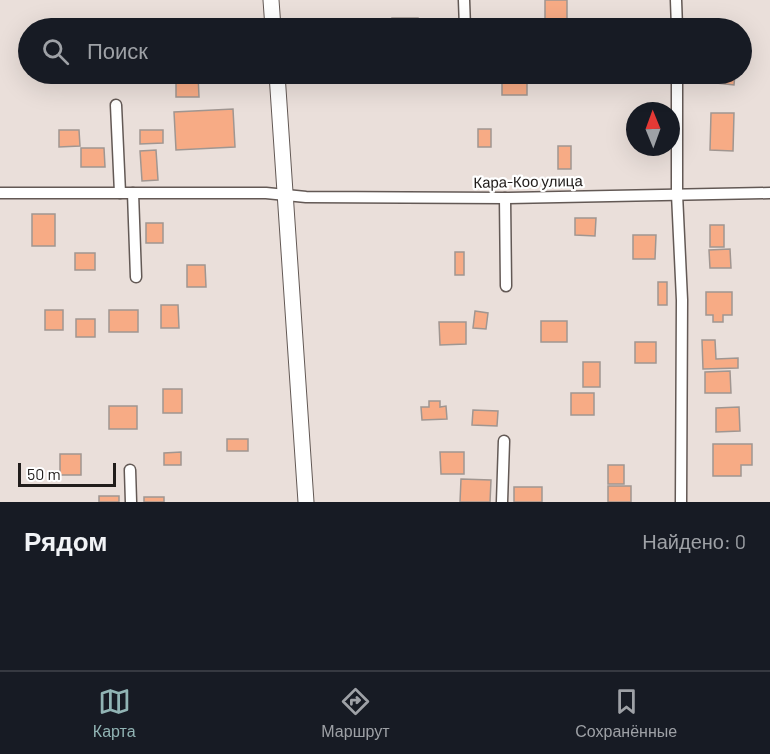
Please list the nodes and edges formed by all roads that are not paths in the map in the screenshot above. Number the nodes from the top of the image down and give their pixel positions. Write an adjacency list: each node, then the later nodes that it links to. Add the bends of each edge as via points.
1 (271, 0): 4 (street)
2 (464, 0): 5 (street)
3 (676, 0): 6 (street)
4 (272, 18)
5 (465, 18)
6 (677, 18)
7 (278, 84): 15 (street)
8 (677, 84): 13 (street)
9 (116, 105): 11 (street)
10 (0, 193): 11 (street, Кара-Коо улица)
11 (120, 193): 12 (street, Кара-Коо улица)
12 (134, 193): 15 (street, Кара-Коо улица); 17 (street)
13 (677, 194): 14 (street, Кара-Коо улица); 16 (street, Кара-Коо улица); 24 (street, via 682,300)
14 (770, 194)
15 (286, 195): 16 (street, Кара-Коо улица); 22 (street)
16 (505, 198): 18 (street)
17 (136, 277)
18 (506, 286)
19 (504, 441): 23 (street)
20 (130, 470): 21 (street)
21 (130, 502)
22 (306, 502)
23 (502, 502)
24 (681, 502)

